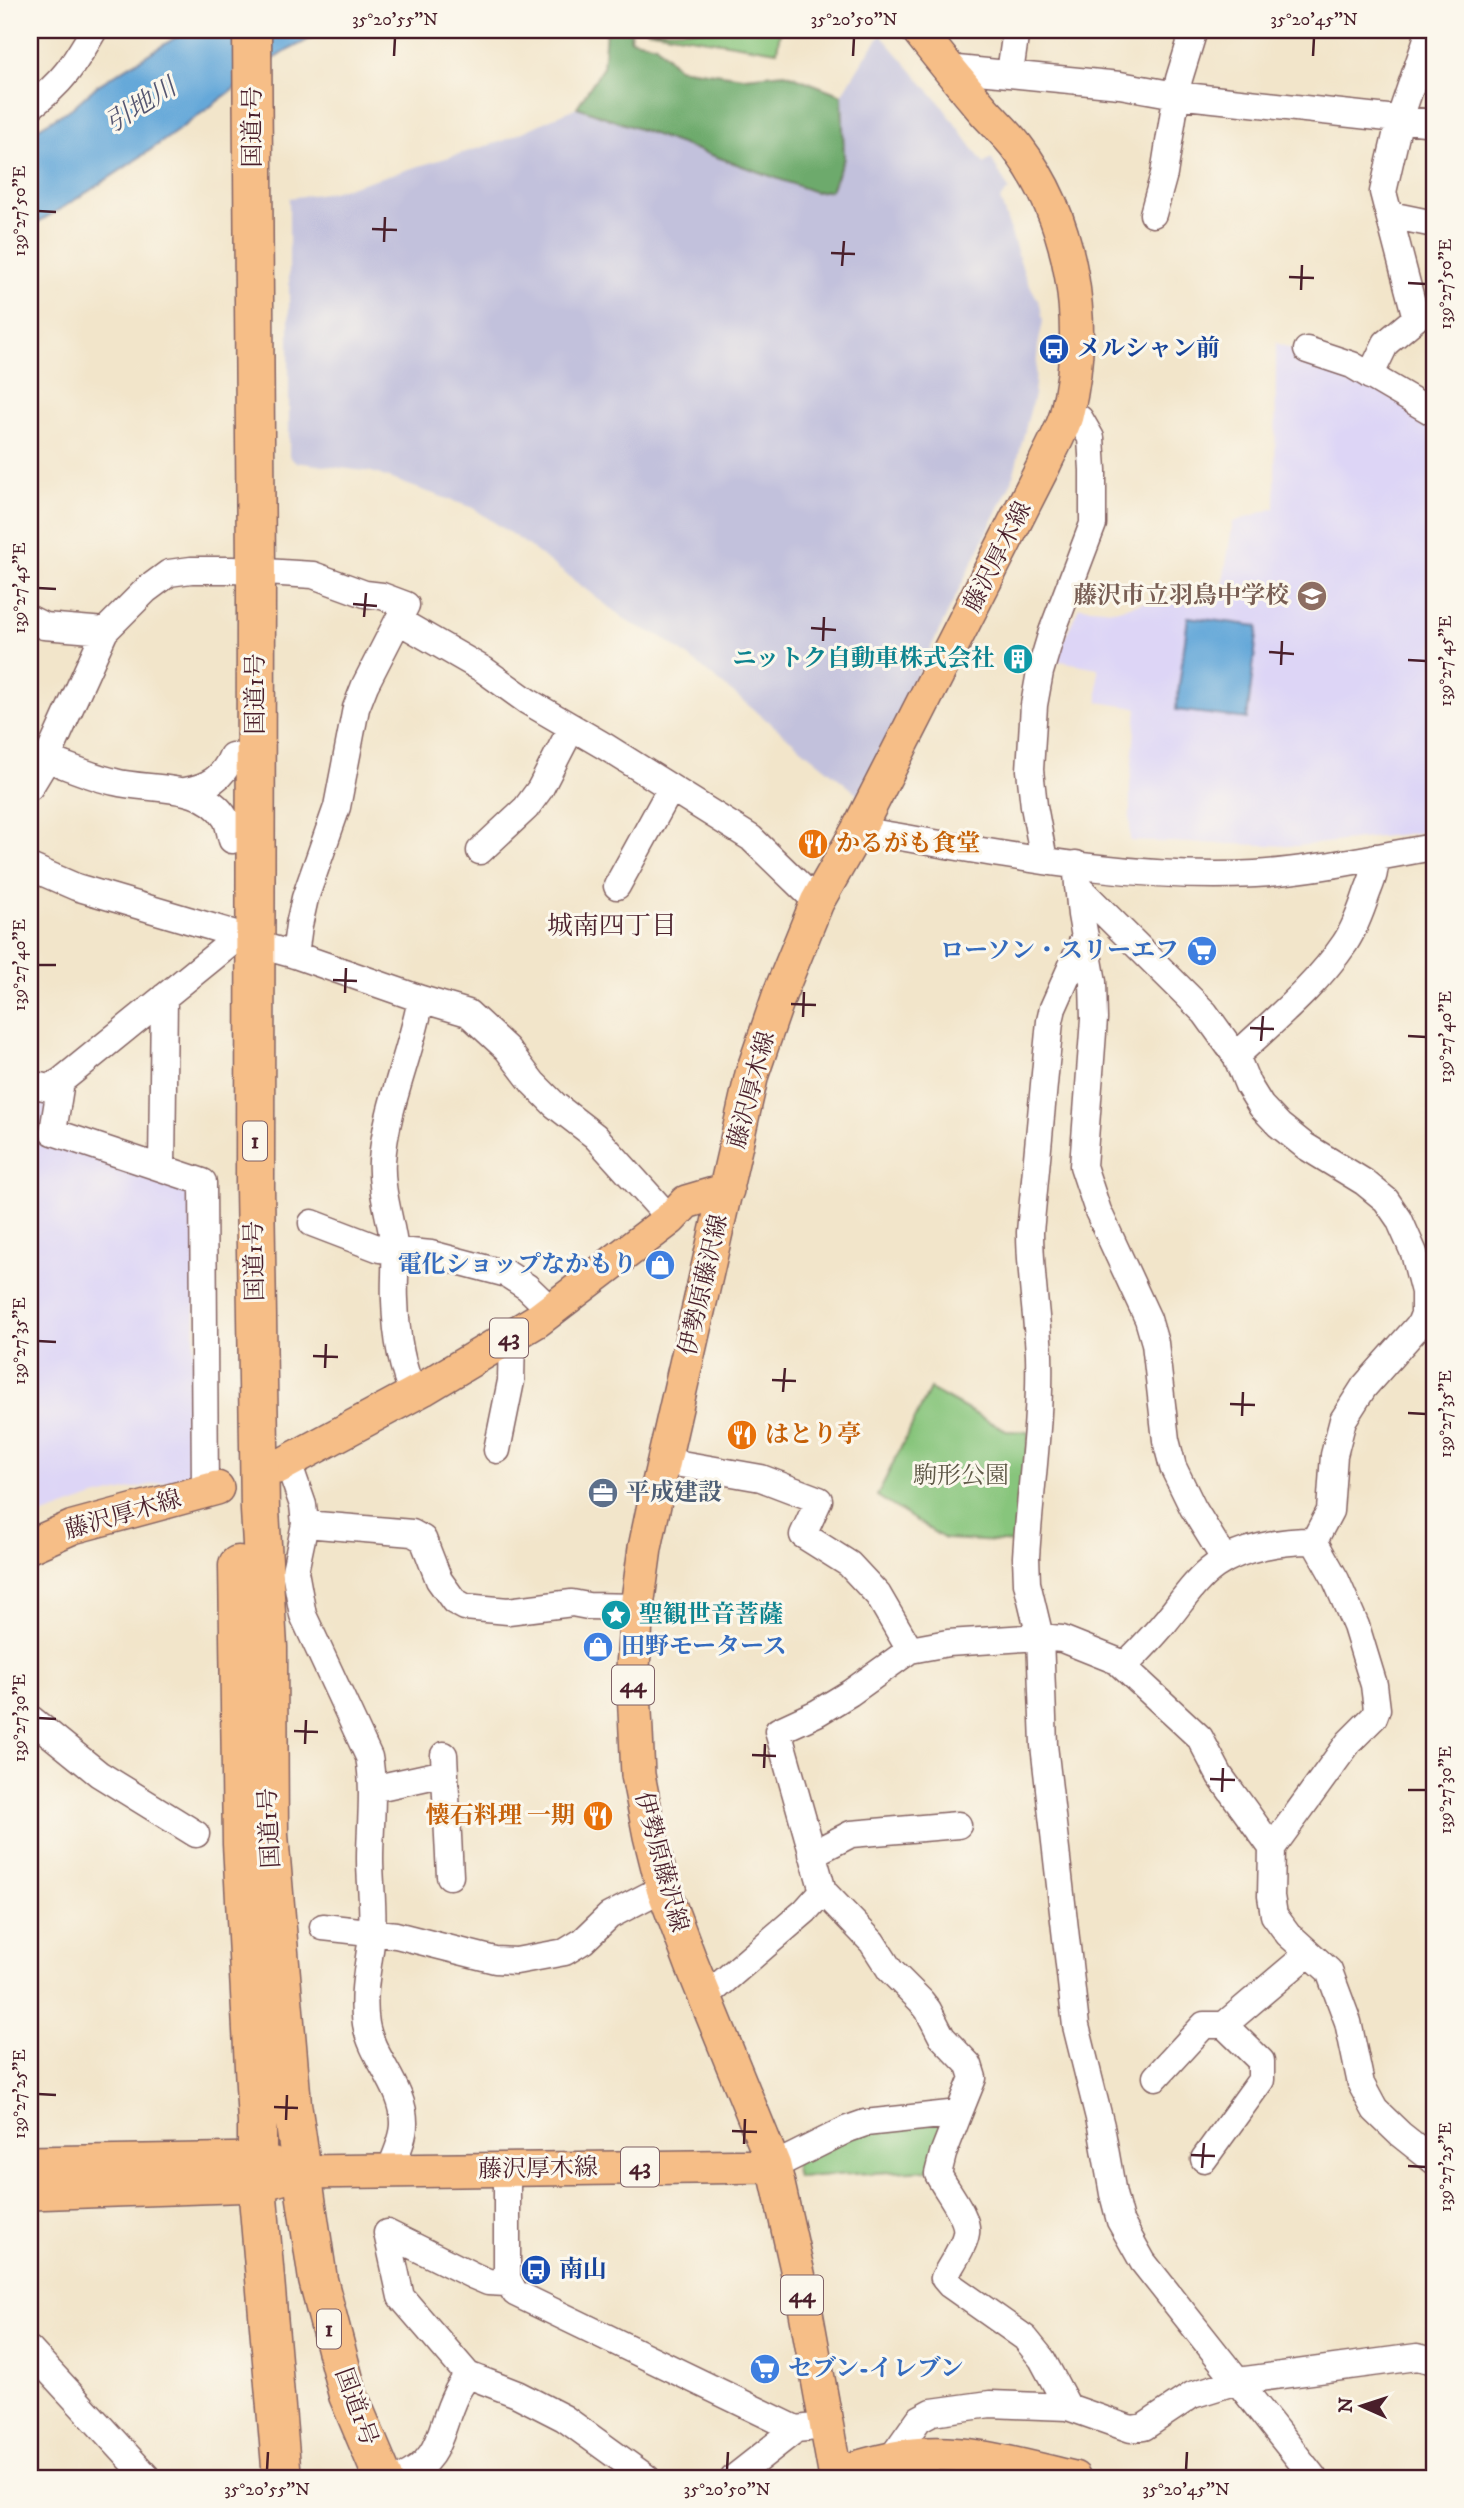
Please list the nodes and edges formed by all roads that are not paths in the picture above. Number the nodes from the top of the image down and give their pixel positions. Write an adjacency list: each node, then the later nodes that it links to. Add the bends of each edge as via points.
1 (93, 30): 11 (street, via 57,86)
2 (230, 30): 12 (highway, 国道1号 / 1)
3 (252, 30): 12 (highway, 国道1号 / 1)
4 (918, 30): 8 (main road, 藤沢厚木線)
5 (1016, 30): 9 (street)
6 (1194, 30): 10 (street)
7 (1430, 30): 13 (street)
8 (947, 68): 9 (street); 22 (main road, 藤沢厚木線, via 1018,148 1056,220 1075,292 1076,340)
9 (1010, 73): 10 (street)
10 (1176, 95): 13 (street); 15 (street)
11 (30, 107)
12 (241, 115): 23 (highway, 国道1号 / 1)
13 (1400, 118): 14 (street); 16 (street, via 1383,191)
14 (1434, 124)
15 (1153, 214)
16 (1390, 215): 17 (street); 18 (street)
17 (1434, 224)
18 (1425, 314): 20 (street, via 1386,343)
19 (1307, 350): 20 (street, via 1353,365)
20 (1370, 376): 21 (street)
21 (1434, 413)
22 (1066, 416): 33 (main road, 藤沢厚木線); 38 (street, via 1080,419 1091,438 1093,524 1052,632 1034,705 1030,770)
23 (244, 570): 25 (street, via 313,575 397,601 406,605); 26 (street, via 169,573); 28 (highway, 国道1号 / 1); 44 (highway, 国道1号 / 1)
24 (30, 619): 26 (street, via 44,626)
25 (398, 621): 27 (street); 45 (street, via 356,708 337,807 305,898)
26 (106, 631): 29 (street)
27 (572, 727): 31 (street); 36 (street, via 533,798)
28 (232, 756): 32 (street, via 215,779); 34 (highway, 国道1号 / 1)
29 (47, 759): 30 (street); 32 (street, via 114,782)
30 (30, 787)
31 (671, 788): 41 (street); 42 (street, via 751,838)
32 (185, 792): 34 (street, via 215,806 226,820)
33 (858, 830): 38 (street); 42 (main road, 藤沢厚木線)
34 (232, 840): 44 (highway, 国道1号 / 1)
35 (1434, 847): 37 (street)
36 (480, 850)
37 (1375, 857): 40 (street, via 1255,874); 48 (street, via 1376,871 1345,942 1289,1007)
38 (1044, 860): 40 (street)
39 (30, 867): 44 (street, via 76,887)
40 (1077, 875): 43 (street); 48 (street, via 1205,1013)
41 (617, 886)
42 (817, 902): 52 (main road, 藤沢厚木線, via 752,1074)
43 (1085, 936): 68 (street, via 1094,1019 1083,1166 1098,1211 1148,1319 1173,1467); 70 (street, via 1050,1021 1030,1232 1039,1386 1026,1557)
44 (240, 940): 45 (street); 46 (street); 95 (highway, 国道1号 / 1, via 232,1378 242,1844); 96 (highway, 国道1号 / 1, via 268,1647 269,1835 292,2104)
45 (295, 955): 47 (street)
46 (164, 997): 49 (street); 51 (street)
47 (421, 999): 53 (street, via 468,1013 507,1049 555,1105 595,1136); 55 (street, via 382,1163)
48 (1236, 1056): 56 (street, via 1254,1096 1279,1125 1386,1200 1414,1253)
49 (61, 1081): 50 (street, via 49,1088); 51 (street, via 53,1132)
50 (30, 1084)
51 (162, 1168): 64 (street, via 203,1182)
52 (727, 1191): 53 (main road, 43, via 686,1202); 62 (main road, 伊勢原藤沢線 / 44)
53 (670, 1219): 57 (main road, 43)
54 (312, 1223): 55 (street)
55 (395, 1252): 57 (street, via 430,1254 507,1274); 60 (street, via 399,1343 403,1372)
56 (1426, 1259): 58 (street)
57 (552, 1311): 59 (main road, 43)
58 (1427, 1328): 66 (street, via 1364,1387 1343,1420 1334,1455 1329,1511)
59 (512, 1336): 60 (main road, 43); 61 (street, via 511,1381)
60 (414, 1395): 63 (main road, 43)
61 (497, 1450)
62 (664, 1461): 69 (main road, 伊勢原藤沢線 / 44); 71 (street, via 761,1478 819,1500 803,1535 849,1564 878,1595)
63 (283, 1464): 65 (street, via 303,1505)
64 (211, 1490): 67 (main road, 藤沢厚木線, via 73,1527)
65 (305, 1524): 69 (street, via 412,1533 423,1539 439,1580 454,1601 465,1607 508,1611 572,1603); 74 (street, via 295,1571 303,1615 369,1757)
66 (1314, 1541): 68 (street, via 1264,1546); 77 (street, via 1356,1626 1377,1709)
67 (30, 1546)
68 (1225, 1560): 72 (street, via 1201,1577)
69 (637, 1607): 80 (main road, 伊勢原藤沢線 / 44, via 633,1668 638,1775)
70 (1040, 1637): 71 (street); 72 (street, via 1062,1639); 104 (street, via 1044,1745 1076,2026 1120,2221 1143,2262)
71 (910, 1650): 78 (street, via 850,1693 778,1731)
72 (1124, 1666): 77 (street, via 1200,1738 1220,1776)
73 (30, 1718): 76 (street, via 99,1774)
74 (372, 1789): 79 (street, via 444,1764); 83 (street)
75 (958, 1825): 78 (street, via 851,1835)
76 (196, 1834)
77 (1272, 1848): 84 (street, via 1274,1915)
78 (813, 1854): 81 (street)
79 (450, 1876)
80 (663, 1888): 83 (street, via 609,1916 565,1952 540,1959 495,1959); 85 (main road, 伊勢原藤沢線 / 44)
81 (823, 1891): 85 (street, via 717,1987); 88 (street, via 872,1942 890,1970 928,2010 942,2037 969,2065 971,2089)
82 (323, 1927): 83 (street)
83 (372, 1933): 94 (street, via 365,1979 366,2026 397,2094 404,2125)
84 (1309, 1953): 86 (street); 90 (street, via 1329,1971 1348,2022 1361,2084 1375,2109)
85 (702, 1990): 92 (main road, 伊勢原藤沢線 / 44)
86 (1224, 2025): 87 (street, via 1204,2025); 89 (street, via 1261,2061 1261,2080)
87 (1156, 2077)
88 (959, 2113): 92 (street, via 865,2123); 105 (street, via 938,2174 963,2215 966,2235 944,2277 1025,2338)
89 (1204, 2159)
90 (1434, 2161)
91 (30, 2163): 95 (main road, 藤沢厚木線 / 43)
92 (774, 2166): 93 (main road, 藤沢厚木線 / 43); 106 (main road, 伊勢原藤沢線 / 44, via 803,2296)
93 (507, 2169): 94 (main road, 藤沢厚木線 / 43); 100 (street)
94 (390, 2170): 96 (main road, 藤沢厚木線 / 43)
95 (258, 2172): 96 (main road, 藤沢厚木線 / 43); 98 (main road, 藤沢厚木線 / 43); 110 (highway, 国道1号 / 1)
96 (303, 2172): 111 (highway, 国道1号 / 1, via 330,2333 348,2395)
97 (30, 2188): 98 (main road)
98 (78, 2190): 99 (main road, 藤沢厚木線 / 43)
99 (30, 2193)
100 (507, 2283): 103 (street, via 488,2282 387,2233 401,2297); 106 (street, via 515,2293)
101 (30, 2350): 109 (street)
102 (1434, 2361): 104 (street, via 1417,2357)
103 (468, 2375): 112 (street, via 436,2449 415,2472); 113 (street, via 564,2418)
104 (1237, 2381): 105 (street, via 1192,2395 1144,2427 1130,2429); 116 (street)
105 (1068, 2407): 107 (street, via 990,2404 932,2412 919,2419)
106 (811, 2428): 108 (main road, 伊勢原藤沢線 / 44); 114 (street)
107 (890, 2460): 108 (main road); 115 (main road, via 966,2455)
108 (835, 2476)
109 (148, 2478)
110 (282, 2478)
111 (383, 2478)
112 (401, 2478)
113 (647, 2478)
114 (734, 2478)
115 (1074, 2478)
116 (1314, 2478)

